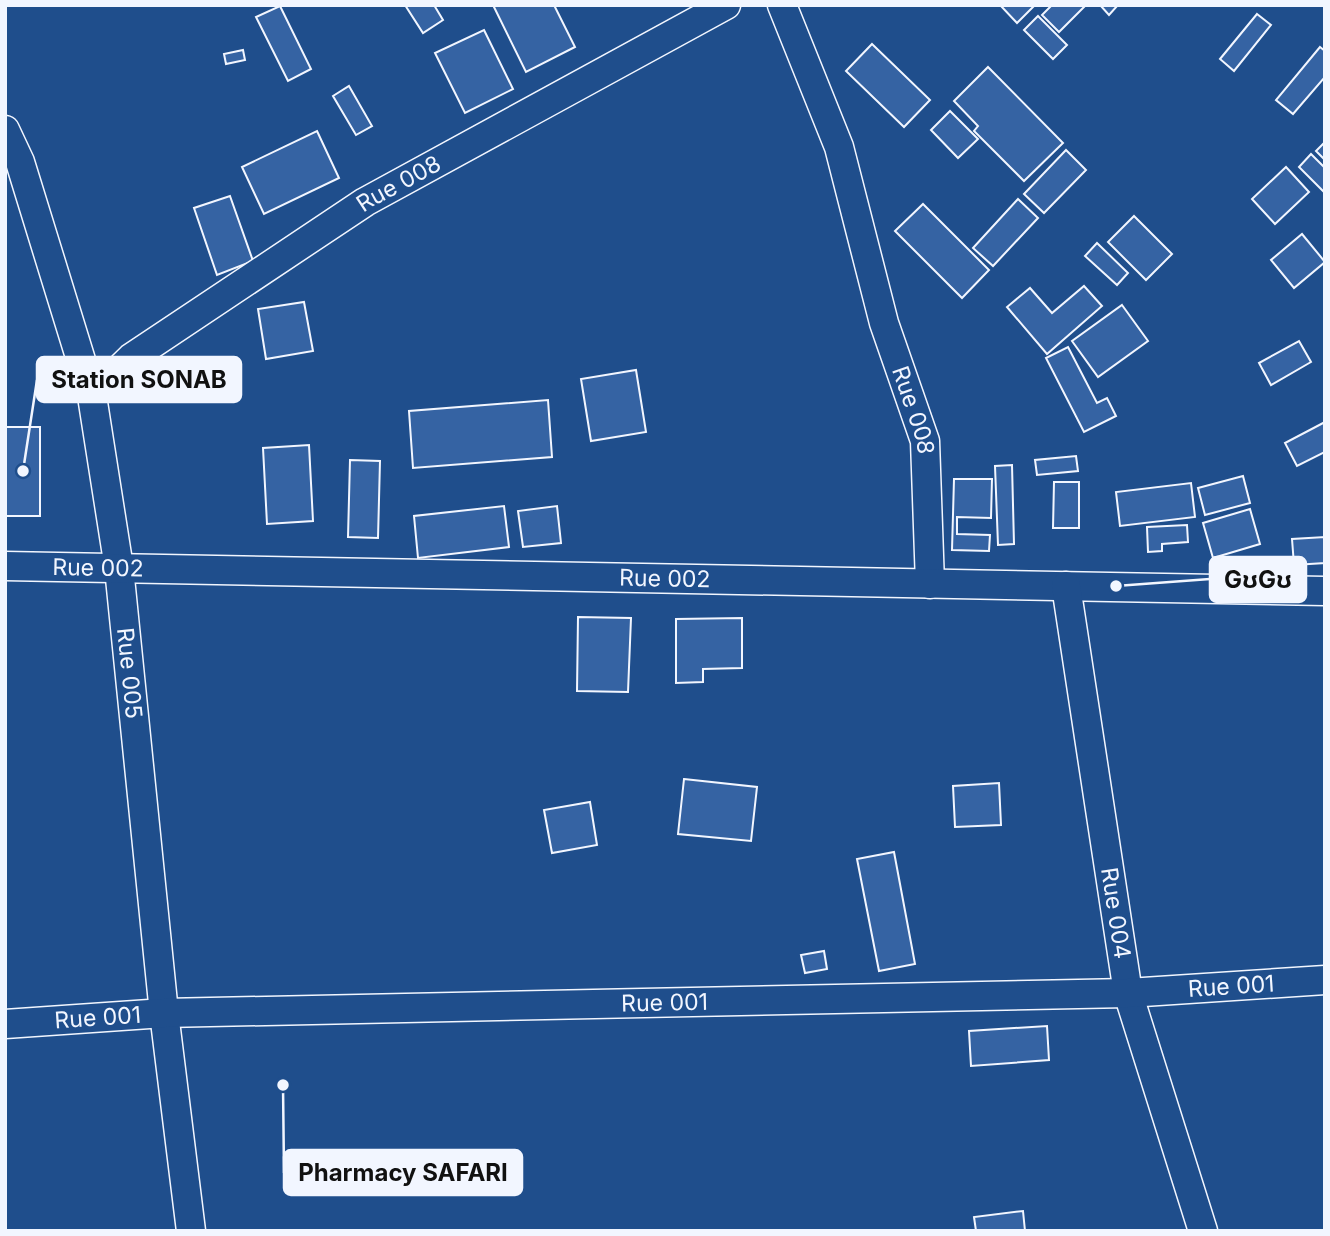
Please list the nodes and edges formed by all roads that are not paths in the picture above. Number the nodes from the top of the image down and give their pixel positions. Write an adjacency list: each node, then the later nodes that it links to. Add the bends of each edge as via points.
1 (726, 5): 5 (street, Rue 008, via 365,202 131,358)
2 (782, 5): 8 (street, Rue 008, via 839,147 884,323 925,441)
3 (5, 130): 4 (street, Rue 005, via 20,163)
4 (18, 193): 5 (street, Rue 005)
5 (92, 396): 7 (street, Rue 005)
6 (5, 566): 7 (street, Rue 002)
7 (119, 568): 8 (street, Rue 002); 13 (street, Rue 005)
8 (930, 584): 9 (street, Rue 002)
9 (1066, 586): 10 (street, Rue 002); 12 (street, Rue 004)
10 (1325, 591)
11 (1325, 980): 12 (street, Rue 001)
12 (1128, 993): 13 (street, Rue 001); 16 (street, Rue 004)
13 (164, 1013): 14 (street, Rue 001); 15 (street, Rue 005)
14 (5, 1024)
15 (191, 1231)
16 (1203, 1231)

